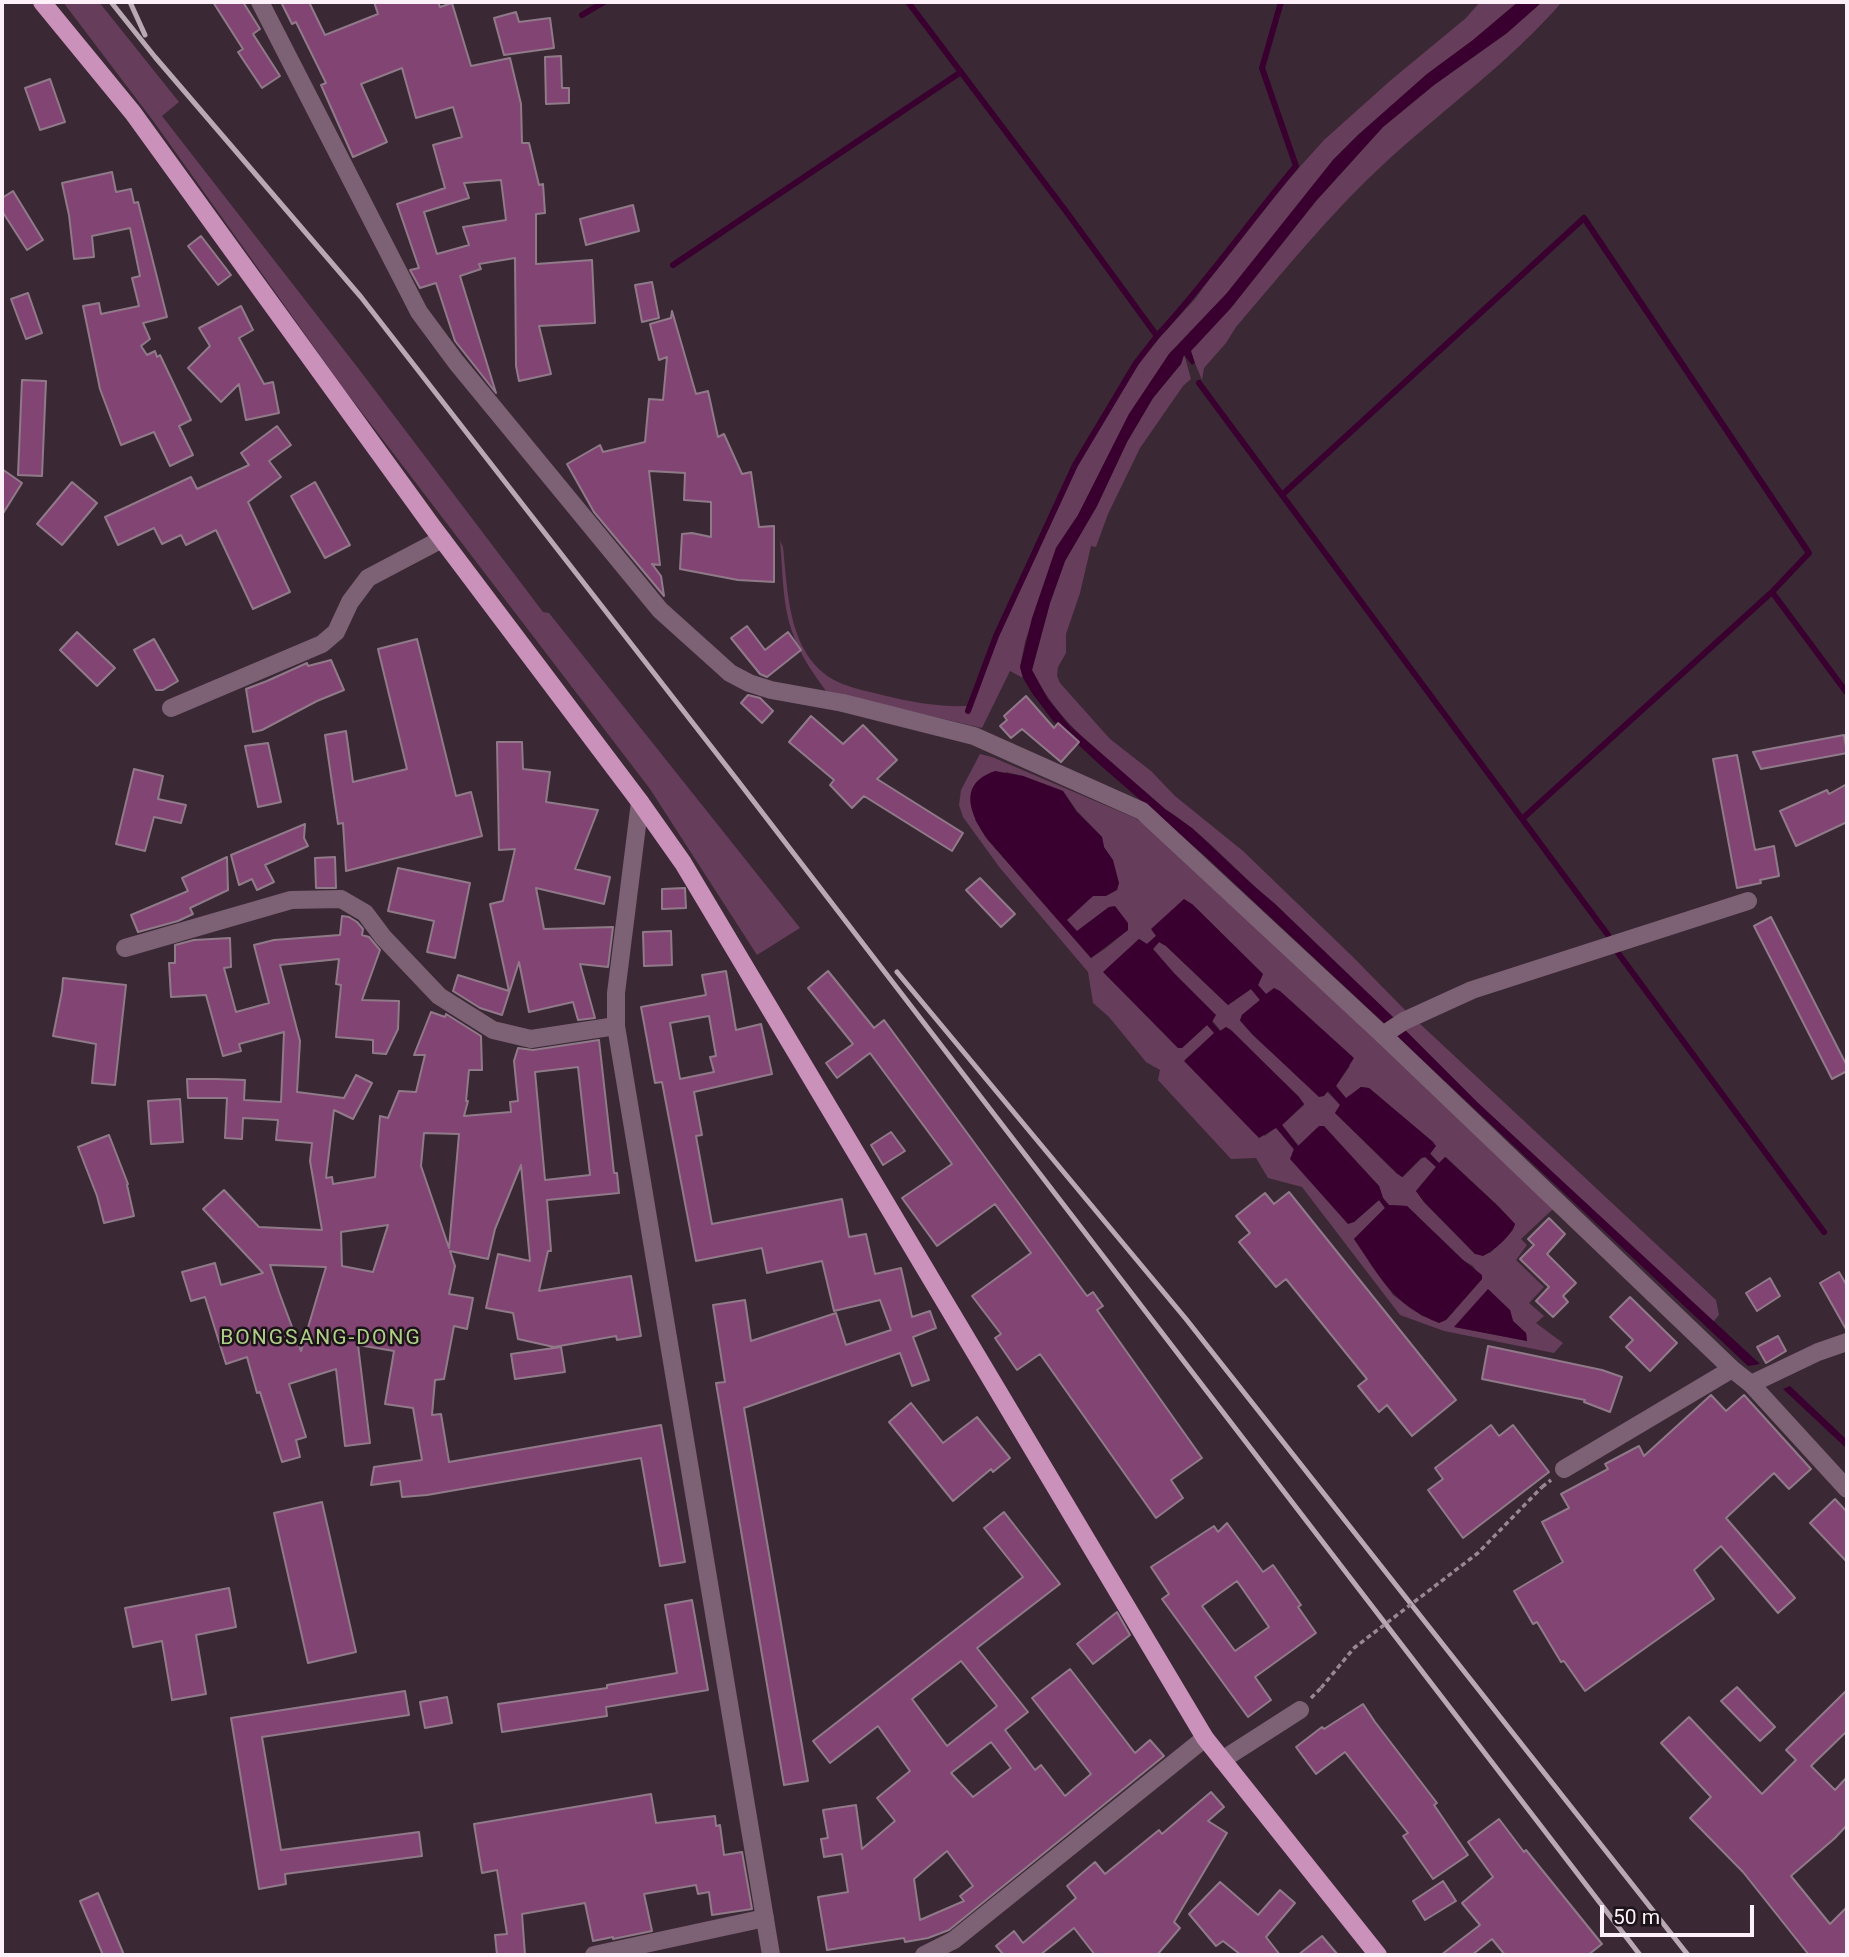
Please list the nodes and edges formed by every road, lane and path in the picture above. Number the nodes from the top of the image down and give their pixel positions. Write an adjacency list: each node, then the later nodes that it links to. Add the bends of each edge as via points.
1 (42, 2): 3 (main road, via 133,113)
2 (260, 2): 9 (street, via 419,312 660,610 730,673 749,684 974,736 1142,811)
3 (442, 539): 4 (street, via 368,578 350,601 336,632 322,644); 5 (main road)
4 (171, 708)
5 (640, 802): 8 (street, via 616,993); 18 (main road, via 683,863)
6 (1748, 901): 9 (street, via 1472,990)
7 (125, 948): 8 (street, via 291,900 341,899 365,914 439,996 493,1030 531,1039)
8 (616, 1026): 20 (street)
9 (1383, 1035): 11 (street)
10 (1847, 1342): 12 (street)
11 (1732, 1369): 12 (street); 13 (street)
12 (1751, 1384): 15 (street)
13 (1564, 1469)
14 (1542, 1487): 16 (path, bridge, via 1478,1553 1354,1648)
15 (1847, 1489)
16 (1321, 1688)
17 (1300, 1710): 19 (street)
18 (1205, 1738): 19 (main road); 23 (street, via 954,1940)
19 (1222, 1760): 24 (main road)
20 (765, 1918): 21 (street); 22 (street)
21 (594, 1955)
22 (771, 1955)
23 (924, 1955)
24 (1378, 1955)

